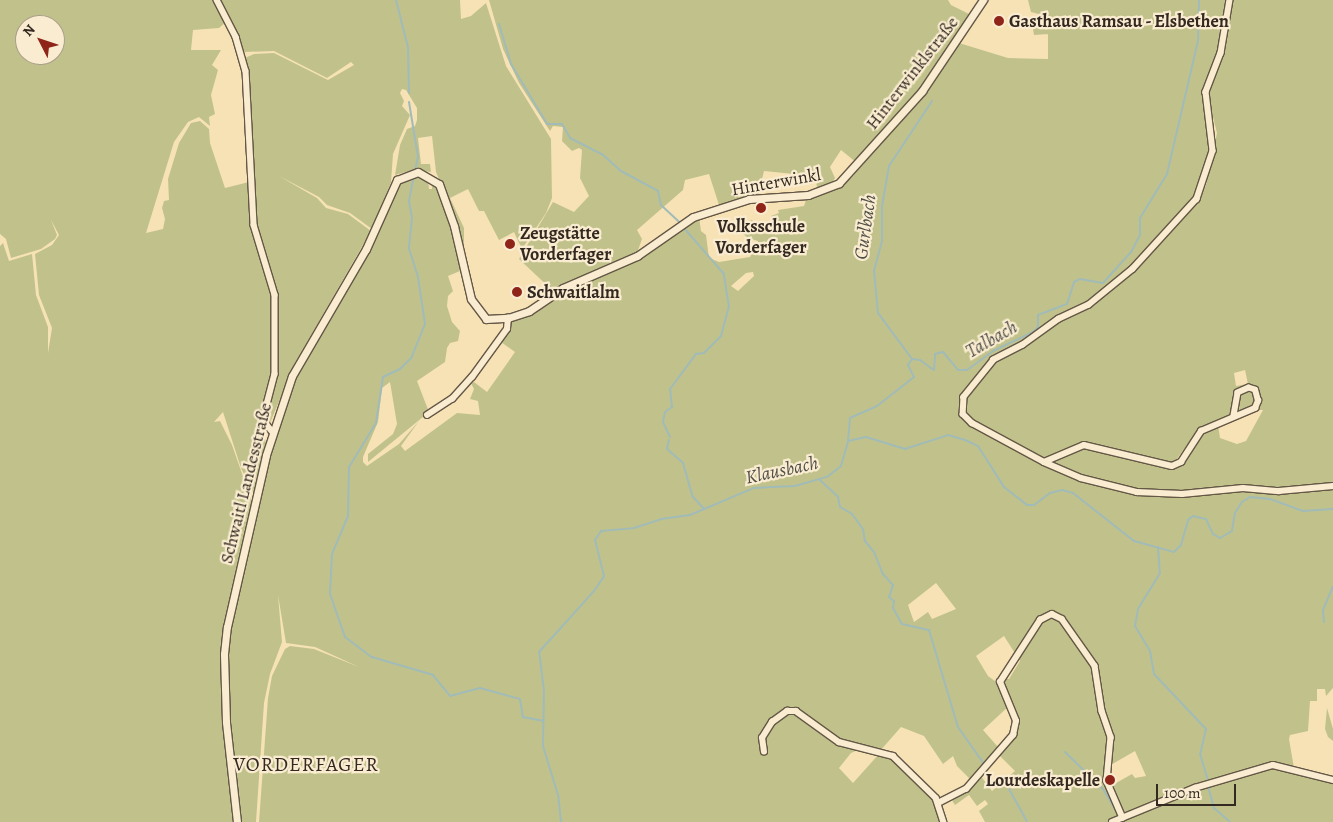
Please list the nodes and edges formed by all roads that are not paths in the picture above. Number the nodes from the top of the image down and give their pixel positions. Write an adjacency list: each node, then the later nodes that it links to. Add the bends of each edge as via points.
1 (217, 0): 9 (street, via 236,37 246,71 254,224 275,295 275,374 263,420)
2 (983, 0): 4 (street, Hinterwinklstraße, via 926,85)
3 (1230, 0): 10 (street, via 1221,53 1206,92 1213,151 1197,199 1133,269 1089,305 1059,319 994,360 964,397 966,419)
4 (861, 161): 6 (street, Hinterwinkl, via 842,182 821,192 749,199 693,217 637,256 563,288 529,311)
5 (478, 312): 6 (street, Hinterwinkl, via 491,320); 9 (street, Schwaitl Landesstraße, via 466,288 456,233 440,186 420,173 402,176 393,186 366,249 298,364)
6 (508, 318): 7 (street, via 507,329 472,377 452,399)
7 (427, 415)
8 (1234, 416): 8 (street, via 1257,407 1255,390 1249,388 1238,393); 10 (street, via 1201,431 1181,462 1172,466 1084,445)
9 (272, 431): 16 (street, Schwaitl Landesstraße, via 236,585 224,654 226,722)
10 (1044, 462): 11 (street, via 1096,483 1148,493)
11 (1333, 486)
12 (764, 752): 14 (street, via 761,743 767,727 778,716 793,710 839,742 888,752 921,781)
13 (1333, 780): 15 (street, via 1273,765 1208,784)
14 (938, 804): 15 (street, via 966,789 1013,735 1016,721 1000,682 1040,620 1052,614 1066,624 1095,666 1100,700 1111,737 1107,781); 17 (street)
15 (1123, 818): 18 (street)
16 (237, 822)
17 (944, 822)
18 (1112, 822)

